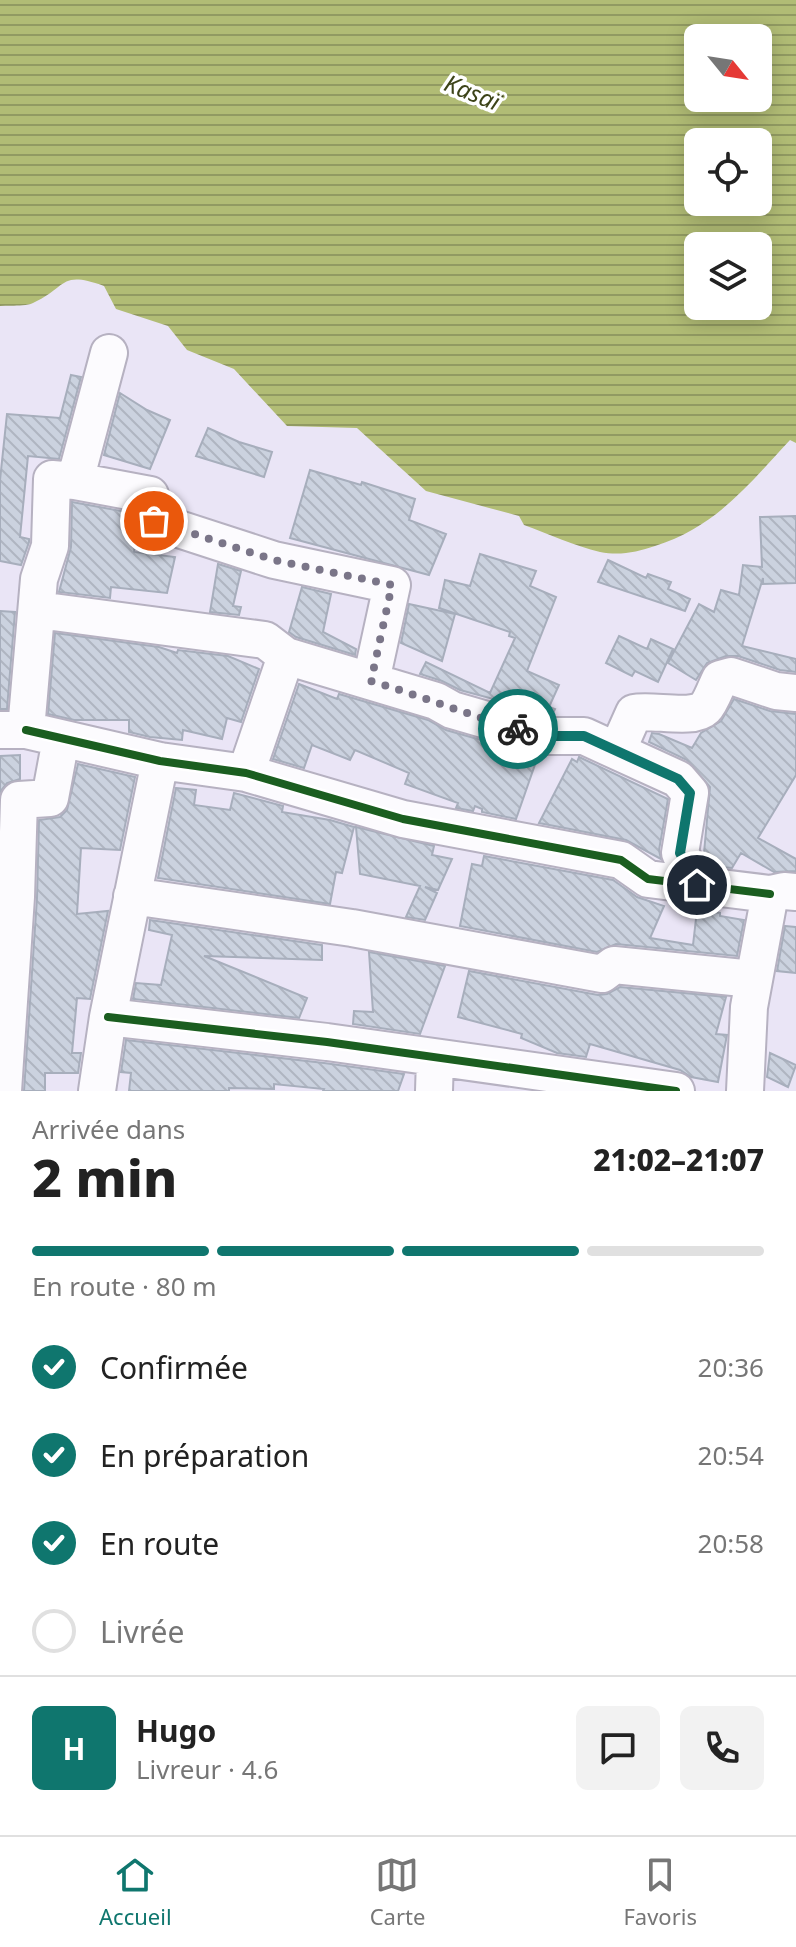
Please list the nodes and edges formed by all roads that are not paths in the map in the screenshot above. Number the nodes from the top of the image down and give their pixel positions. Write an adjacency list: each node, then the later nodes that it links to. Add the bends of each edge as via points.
1 (109, 353): 2 (street)
2 (75, 481): 3 (street, via 52,479 50,546 39,579); 5 (street, via 150,495 154,521 274,560 392,585)
3 (38, 610): 4 (street, via 265,640); 7 (street)
4 (286, 656): 5 (street); 11 (street)
5 (371, 681): 9 (street, via 527,732 584,736)
6 (796, 693): 9 (street, via 731,676 720,679 704,709 693,714 634,713)
7 (13, 730): 8 (street)
8 (61, 739): 10 (street); 12 (street, via 50,798)
9 (617, 751): 13 (street, via 678,779 690,793 680,853)
10 (160, 761): 11 (street); 15 (street)
11 (246, 773): 13 (street, via 403,819 621,860 648,879)
12 (10, 800): 19 (street, via 16,897)
13 (697, 885): 14 (street)
14 (783, 893): 16 (street)
15 (132, 896): 16 (street, via 352,928 602,974 614,965); 17 (street)
16 (753, 979): 23 (street)
17 (108, 1017): 18 (street, via 327,1042); 21 (street)
18 (434, 1074): 20 (street)
19 (2, 1080)
20 (616, 1087): 22 (street)
21 (97, 1091)
22 (676, 1091)
23 (745, 1091)

